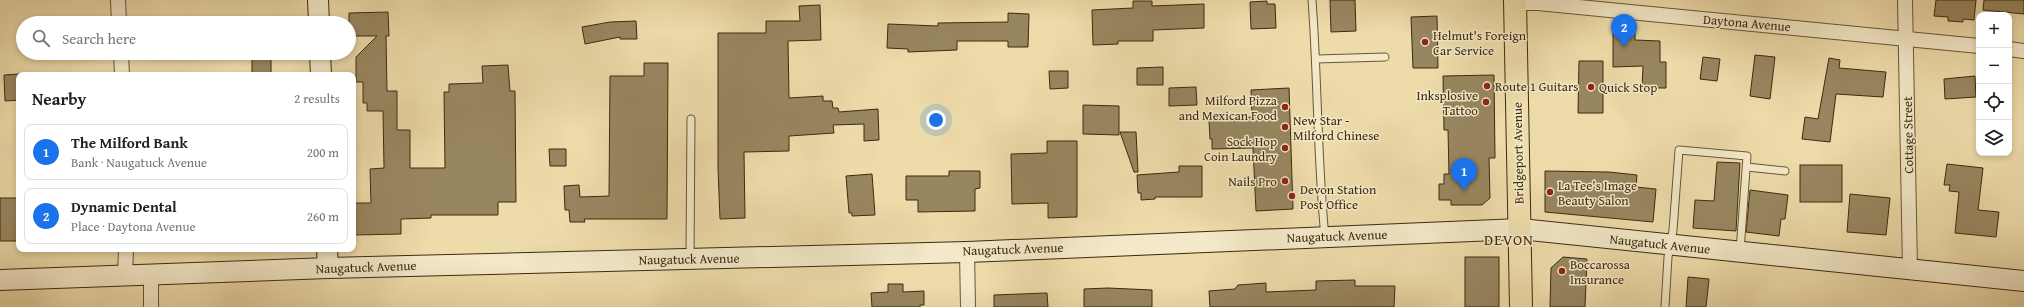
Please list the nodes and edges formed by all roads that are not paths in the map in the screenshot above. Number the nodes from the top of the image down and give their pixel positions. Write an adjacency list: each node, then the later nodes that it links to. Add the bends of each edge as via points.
1 (118, 0): 6 (street)
2 (318, 0): 7 (main road)
3 (1312, 0): 13 (lane)
4 (1905, 0): 8 (street, Cottage Street)
5 (1515, 2): 8 (street, Daytona Avenue); 21 (main road, Bridgeport Avenue)
6 (119, 16)
7 (318, 16)
8 (1906, 38): 9 (street, Daytona Avenue); 29 (street, Cottage Street)
9 (1976, 46)
10 (2012, 50): 11 (street)
11 (2024, 51)
12 (1385, 57): 13 (lane)
13 (1317, 59): 22 (lane)
14 (121, 60): 16 (street)
15 (320, 60): 17 (main road)
16 (122, 72)
17 (320, 72)
18 (691, 119): 28 (lane)
19 (1747, 167): 20 (lane); 23 (lane, via 1748,156 1680,150); 26 (lane)
20 (1785, 170)
21 (1520, 229): 22 (main road, Naugatuck Avenue); 23 (main road, Naugatuck Avenue); 36 (main road, Bridgeport Avenue)
22 (1325, 237): 25 (main road, Naugatuck Avenue)
23 (1672, 246): 26 (main road, Naugatuck Avenue); 37 (lane, via 1668,257)
24 (126, 252): 31 (street)
25 (967, 252): 28 (main road, Naugatuck Avenue); 35 (street)
26 (1740, 252): 29 (main road, Naugatuck Avenue)
27 (328, 258): 28 (main road, Naugatuck Avenue); 30 (main road, Naugatuck Avenue)
28 (690, 259)
29 (1910, 270): 33 (main road, Naugatuck Avenue)
30 (151, 274): 31 (main road, Naugatuck Avenue); 34 (street)
31 (125, 275): 32 (main road, Naugatuck Avenue)
32 (0, 280)
33 (2024, 281)
34 (151, 307)
35 (968, 307)
36 (1521, 307)
37 (1665, 307)

